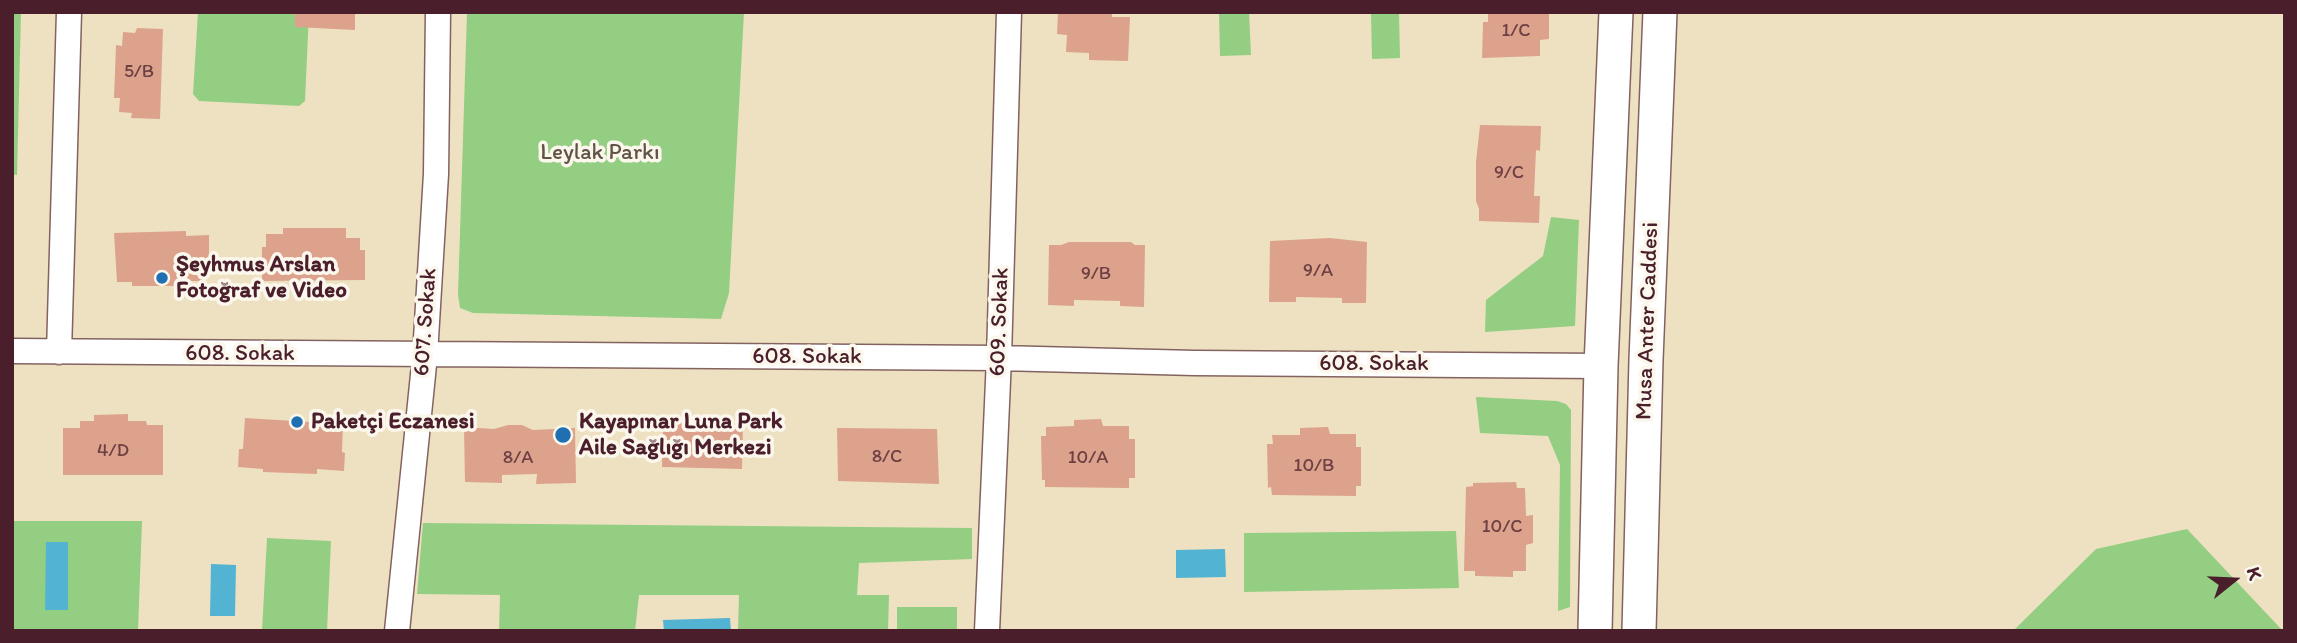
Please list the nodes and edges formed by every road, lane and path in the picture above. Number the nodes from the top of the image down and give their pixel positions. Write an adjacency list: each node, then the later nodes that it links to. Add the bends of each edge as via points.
1 (69, 12): 7 (street)
2 (438, 12): 8 (street, 607. Sokak, via 436,174)
3 (1009, 12): 9 (street, 609. Sokak)
4 (1616, 12): 10 (main road, Musa Anter Caddesi)
5 (1660, 12): 14 (main road, Musa Anter Caddesi)
6 (12, 351): 7 (street, 608. Sokak)
7 (59, 352): 8 (street, 608. Sokak)
8 (425, 355): 9 (street, 608. Sokak); 11 (street, 607. Sokak)
9 (999, 358): 10 (street, 608. Sokak); 12 (street, 609. Sokak)
10 (1601, 366): 13 (main road, Musa Anter Caddesi)
11 (397, 631)
12 (987, 631)
13 (1595, 631)
14 (1639, 631)

